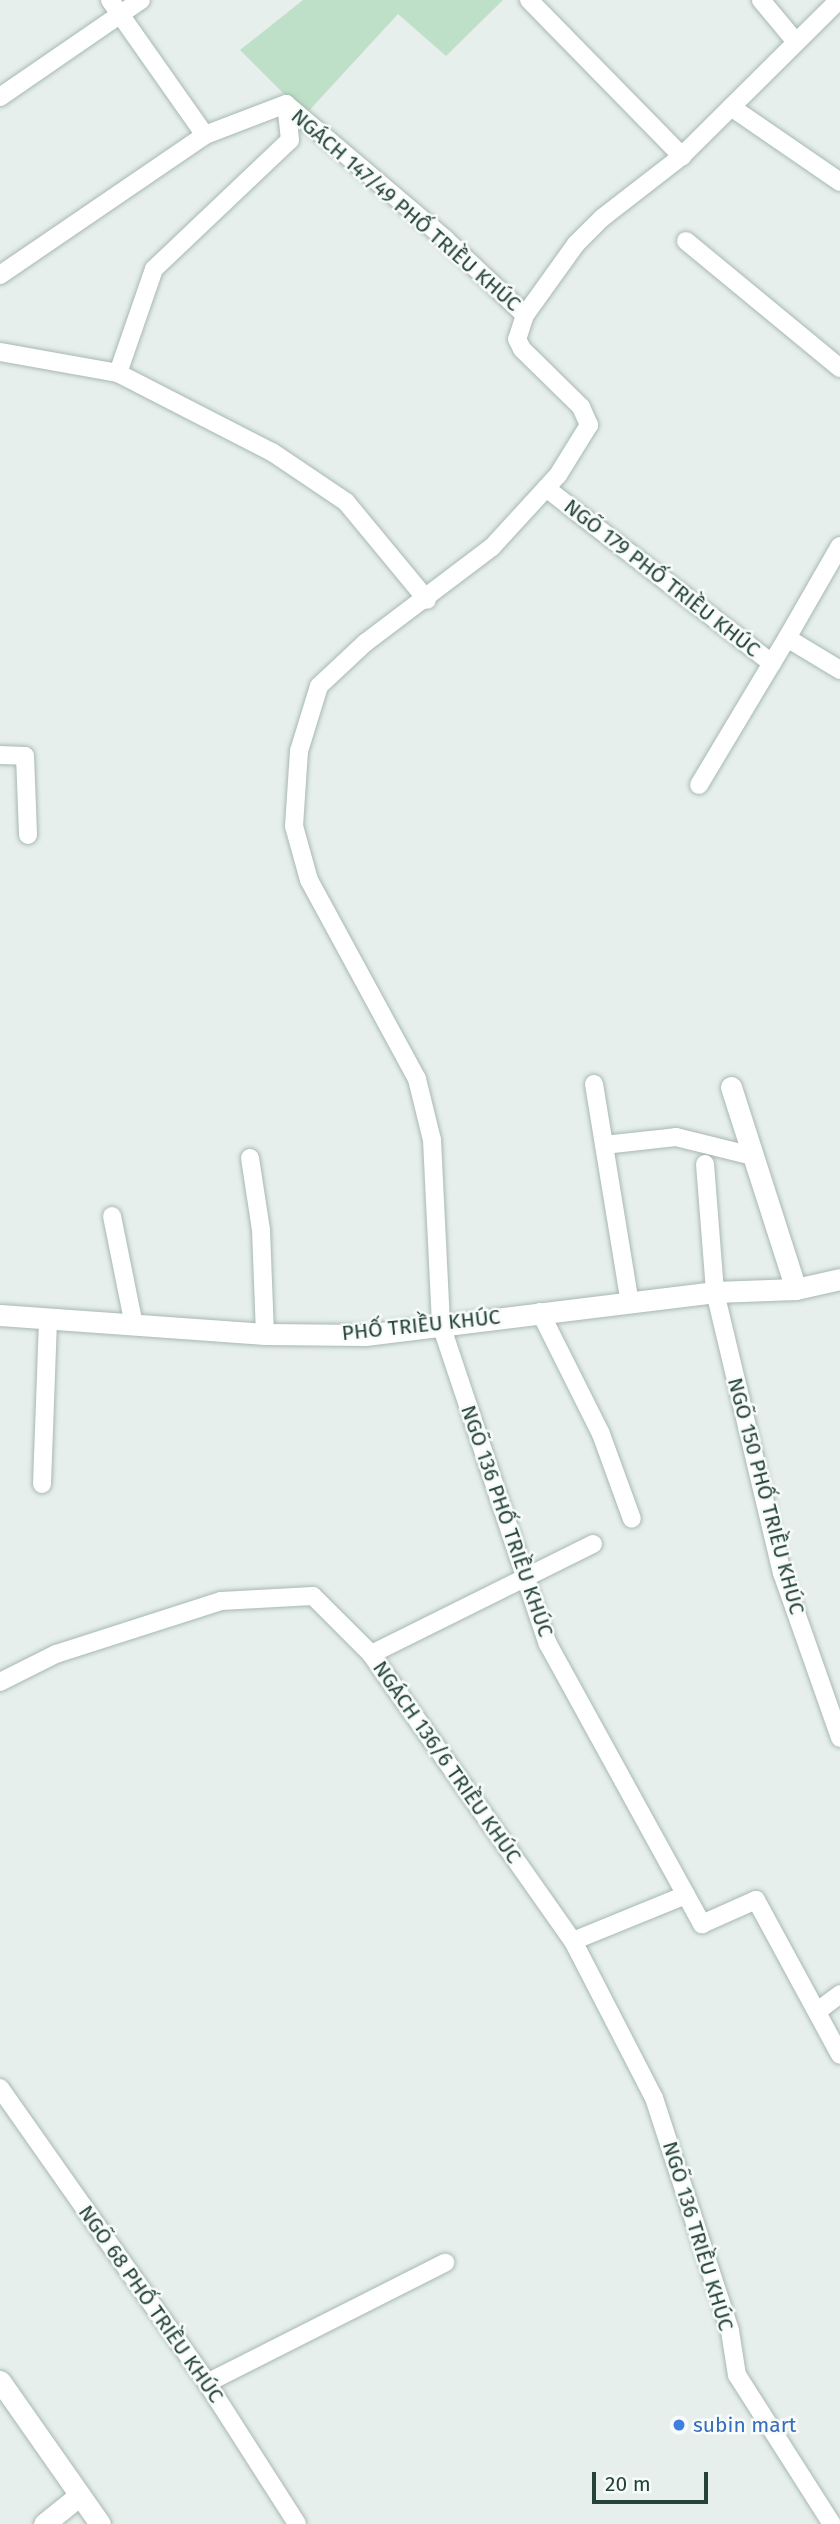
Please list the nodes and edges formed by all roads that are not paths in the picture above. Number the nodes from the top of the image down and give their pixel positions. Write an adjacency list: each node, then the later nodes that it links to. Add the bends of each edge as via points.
1 (141, 0): 5 (lane)
2 (529, 0): 11 (lane)
3 (761, 0): 6 (lane)
4 (839, 0): 6 (lane)
5 (115, 7): 7 (lane); 10 (lane)
6 (796, 42): 9 (lane)
7 (0, 97)
8 (286, 104): 10 (lane); 15 (lane, NGÁCH 147/49 PHỐ TRIỀU KHÚC, via 445,239); 18 (lane, via 290,140 154,269)
9 (731, 107): 11 (lane); 12 (lane)
10 (205, 135): 14 (lane)
11 (682, 156): 15 (lane, via 593,227)
12 (840, 182)
13 (686, 241): 17 (lane)
14 (0, 275)
15 (525, 315): 19 (lane, NGÕ 136 PHỐ TRIỀU KHÚC, via 517,338 522,349 588,416 584,434)
16 (0, 352): 18 (lane)
17 (840, 368)
18 (118, 373): 21 (lane, via 271,452 346,502)
19 (546, 488): 21 (lane, NGÕ 136 PHỐ TRIỀU KHÚC, via 492,547); 23 (lane, NGÕ 179 PHỐ TRIỀU KHÚC)
20 (840, 546): 22 (lane)
21 (427, 600): 43 (lane, NGÕ 136 PHỐ TRIỀU KHÚC, via 365,643 319,686 299,751 294,826 309,880 417,1079 432,1140)
22 (787, 638): 23 (lane, NGÕ 179 PHỐ TRIỀU KHÚC); 24 (lane, NGÕ 179 PHỐ TRIỀU KHÚC)
23 (772, 663): 26 (lane)
24 (840, 670)
25 (0, 755): 27 (lane, via 25,755)
26 (699, 785)
27 (28, 835)
28 (594, 1084): 30 (lane)
29 (731, 1087): 31 (street)
30 (604, 1144): 31 (lane, via 676,1137); 38 (lane)
31 (753, 1156): 36 (street)
32 (250, 1158): 44 (lane, via 261,1230)
33 (705, 1164): 37 (lane, NGÕ 150 PHỐ TRIỀU KHÚC)
34 (112, 1216): 42 (lane)
35 (840, 1279): 36 (street, PHỐ TRIỀU KHÚC)
36 (796, 1289): 37 (street, PHỐ TRIỀU KHÚC)
37 (715, 1292): 38 (street, PHỐ TRIỀU KHÚC); 51 (lane, NGÕ 150 PHỐ TRIỀU KHÚC, via 782,1573)
38 (630, 1303): 39 (street, PHỐ TRIỀU KHÚC)
39 (540, 1312): 43 (street, PHỐ TRIỀU KHÚC); 46 (lane, via 601,1434)
40 (0, 1315): 41 (street, PHỐ TRIỀU KHÚC)
41 (48, 1318): 42 (street, PHỐ TRIỀU KHÚC); 45 (lane)
42 (134, 1325): 44 (street, PHỐ TRIỀU KHÚC)
43 (441, 1325): 44 (street, PHỐ TRIỀU KHÚC, via 365,1335); 48 (lane, NGÕ 136 PHỐ TRIỀU KHÚC)
44 (265, 1334)
45 (42, 1484)
46 (632, 1519)
47 (593, 1544): 48 (lane, NGÁCH 136/6 TRIỀU KHÚC)
48 (523, 1577): 49 (lane, NGÁCH 136/6 TRIỀU KHÚC); 52 (lane, NGÕ 136 PHỐ TRIỀU KHÚC, via 548,1644)
49 (371, 1654): 50 (lane, via 313,1596 221,1601 57,1654); 53 (lane, NGÁCH 136/6 TRIỀU KHÚC)
50 (0, 1682)
51 (840, 1738)
52 (686, 1895): 53 (lane); 55 (lane, NGÕ 136 PHỐ TRIỀU KHÚC, via 702,1924 756,1900)
53 (573, 1941): 65 (lane, NGÕ 136 TRIỀU KHÚC, via 654,2098 730,2331 737,2375)
54 (840, 1994): 55 (lane)
55 (819, 2010): 56 (lane)
56 (840, 2054)
57 (0, 2088): 60 (lane, NGÕ 68 PHỐ TRIỀU KHÚC)
58 (445, 2263): 60 (lane)
59 (0, 2381): 61 (street)
60 (207, 2383): 64 (lane, NGÕ 68 PHỐ TRIỀU KHÚC)
61 (80, 2495): 62 (street); 63 (street)
62 (44, 2524)
63 (100, 2524)
64 (297, 2524)
65 (832, 2524)

